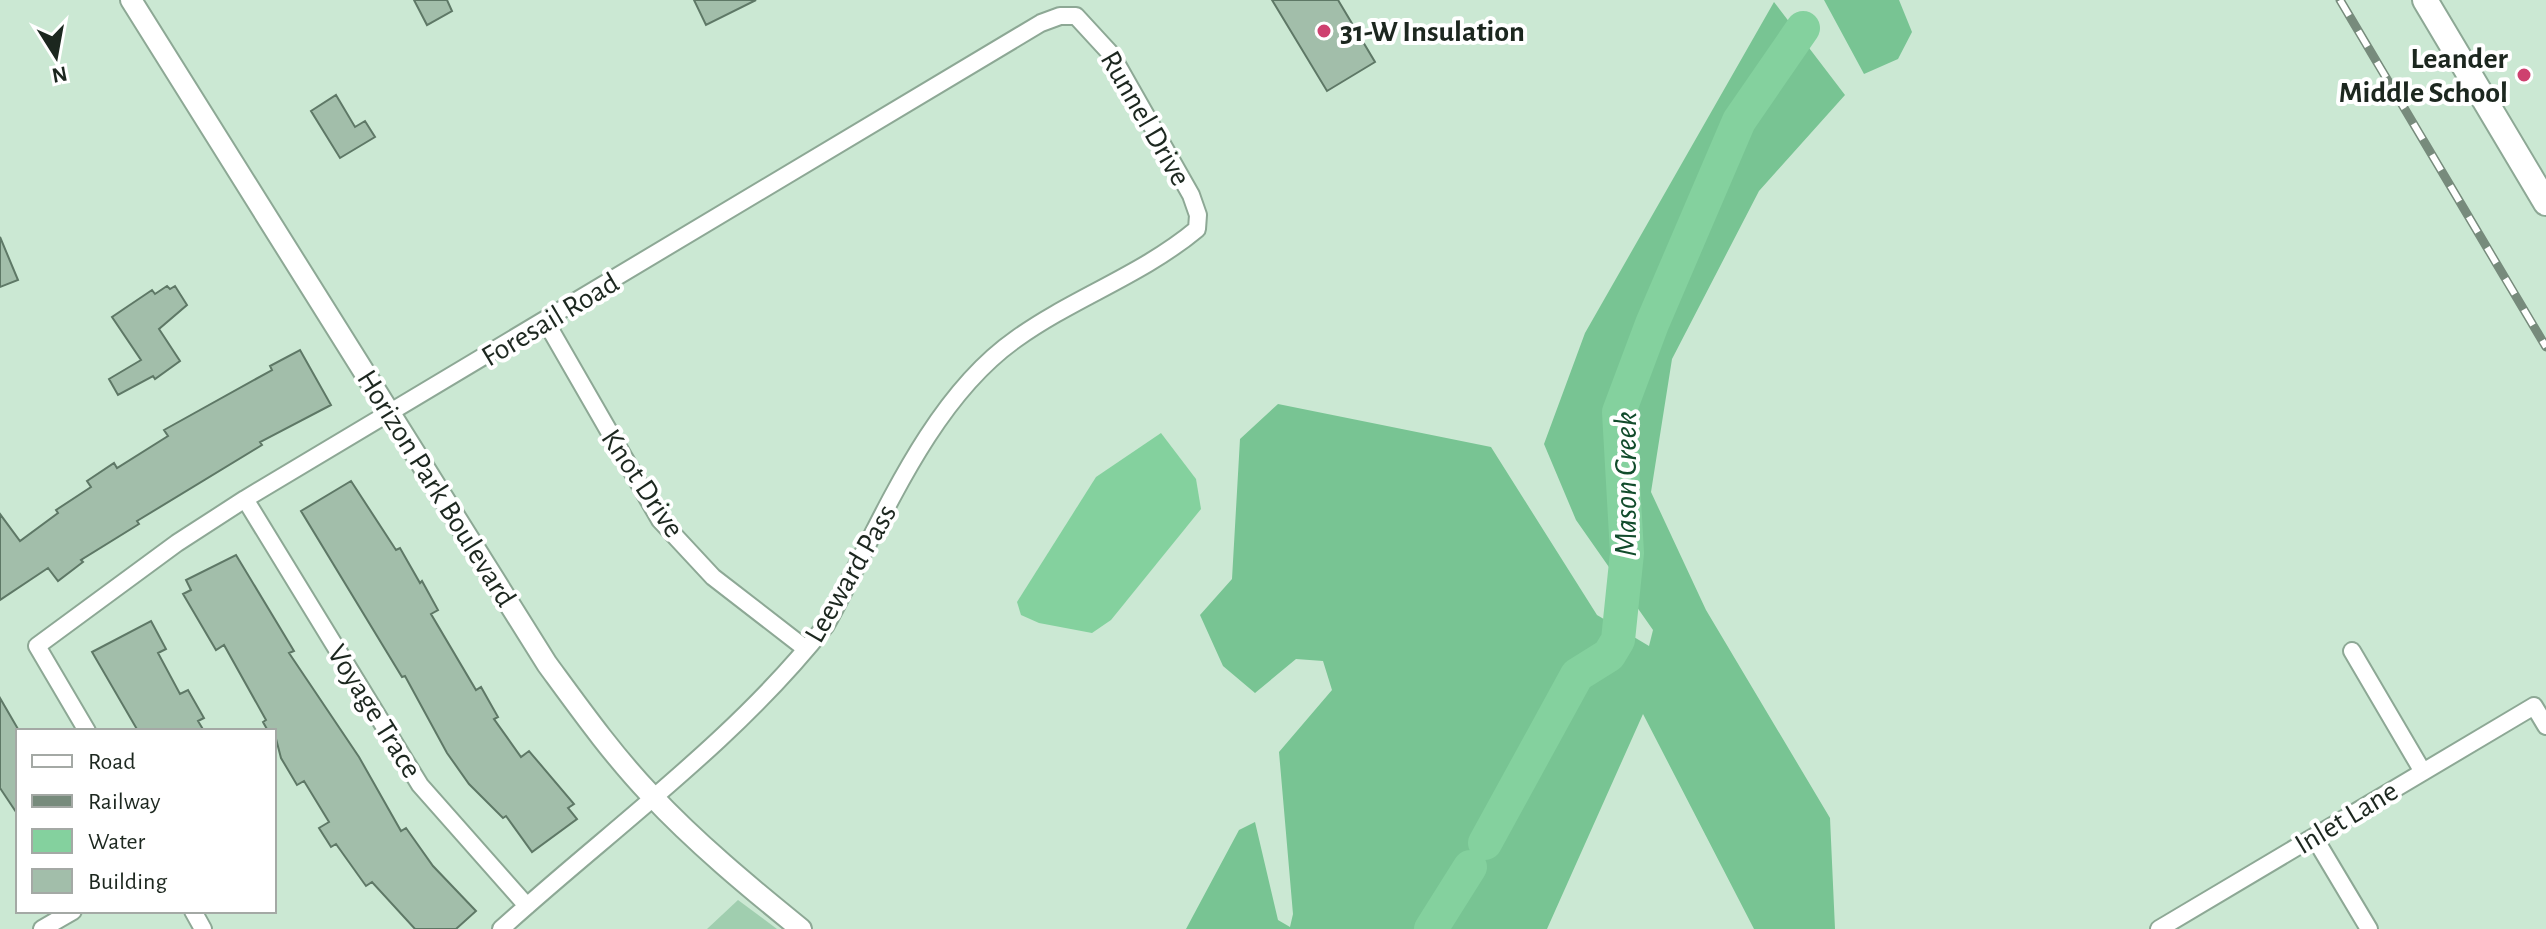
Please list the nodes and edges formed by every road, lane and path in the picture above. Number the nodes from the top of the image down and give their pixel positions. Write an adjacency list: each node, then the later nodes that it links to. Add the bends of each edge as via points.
1 (131, 0): 7 (street, Horizon Park Boulevard)
2 (2425, 0): 4 (main road)
3 (1076, 16): 5 (street, Runnel Drive, via 1111,54 1184,182 1198,215); 6 (street, Foresail Road, via 1041,23)
4 (2546, 203)
5 (1197, 229): 9 (street, Leeward Pass, via 1173,249 1015,339 974,376 932,431 826,625)
6 (546, 322): 7 (street, Foresail Road); 9 (street, Knot Drive, via 660,520 713,577)
7 (390, 413): 8 (street, Foresail Road); 14 (street, Horizon Park Boulevard, via 547,664)
8 (245, 499): 12 (street, Foresail Road, via 37,646); 16 (street, Voyage Trace, via 420,785)
9 (806, 649): 14 (street, Leeward Pass, via 752,708)
10 (2352, 651): 13 (street)
11 (2546, 726): 13 (street, Inlet Lane, via 2534,706)
12 (86, 729)
13 (2423, 772): 15 (street, Inlet Lane)
14 (651, 796): 16 (street, Leeward Pass); 20 (street, Horizon Park Boulevard)
15 (2314, 837): 21 (street, Inlet Lane); 22 (street)
16 (527, 906): 19 (street, Leeward Pass)
17 (70, 913): 18 (street)
18 (42, 929)
19 (501, 929)
20 (801, 929)
21 (2159, 929)
22 (2369, 929)

